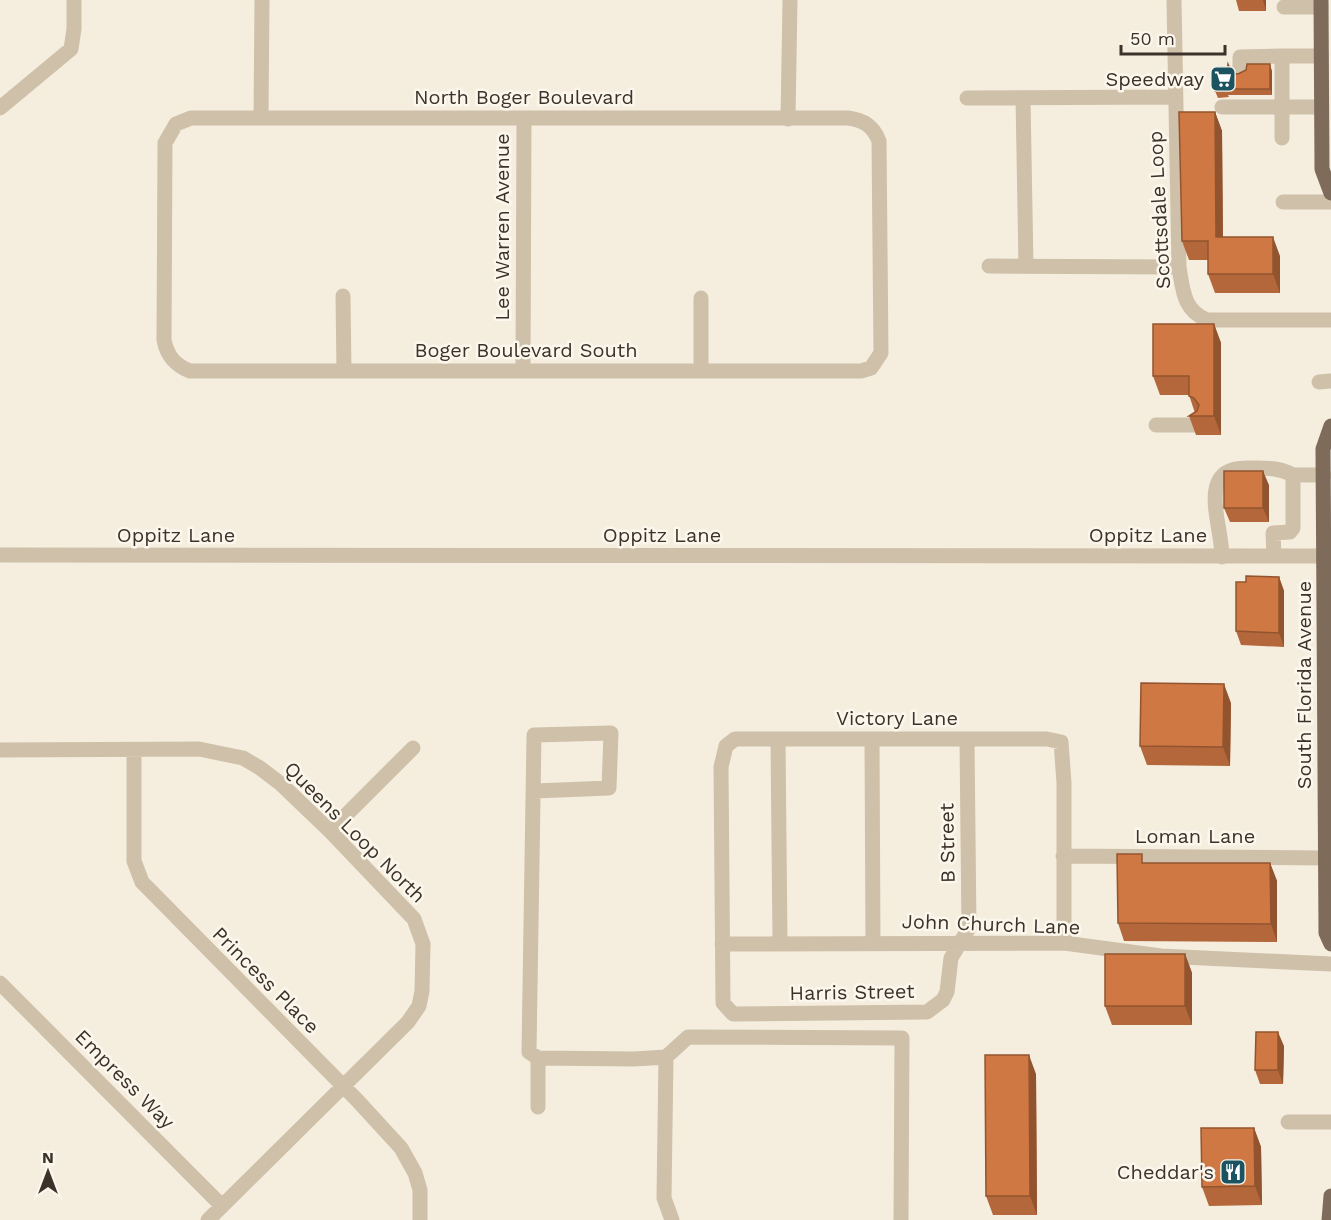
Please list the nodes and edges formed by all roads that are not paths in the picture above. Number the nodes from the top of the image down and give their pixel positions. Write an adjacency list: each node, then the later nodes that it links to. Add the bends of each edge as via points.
1 (74, 0): 16 (street, via 71,49)
2 (262, 0): 17 (street)
3 (790, 0): 19 (street)
4 (1174, 0): 10 (street, Scottsdale Loop)
5 (1321, 3): 6 (street); 8 (main road)
6 (1284, 7)
7 (1282, 56): 8 (street); 9 (street, via 1259,64 1240,57); 14 (street)
8 (1321, 56): 15 (main road)
9 (1240, 71)
10 (1175, 97): 12 (street); 26 (street, Scottsdale Loop)
11 (967, 98): 12 (street)
12 (1023, 98): 25 (street)
13 (1222, 107): 14 (street, via 1240,101)
14 (1282, 107): 15 (street); 20 (street)
15 (1321, 107): 21 (main road, via 1322,169)
16 (0, 108)
17 (261, 118): 18 (street, North Boger Boulevard); 31 (street, North Boger Boulevard, via 191,118 176,124 165,143 164,340)
18 (524, 118): 19 (street, North Boger Boulevard); 33 (street, Lee Warren Avenue)
19 (788, 119): 30 (street, North Boger Boulevard, via 848,118 871,127 879,141 882,346)
20 (1282, 138)
21 (1331, 193)
22 (1283, 202): 23 (street)
23 (1331, 202)
24 (989, 266): 25 (street)
25 (1026, 266): 26 (street)
26 (1179, 267): 29 (street, Scottsdale Loop, via 1187,305 1208,320)
27 (343, 296): 32 (street)
28 (701, 298): 34 (street)
29 (1331, 320)
30 (877, 361): 34 (street, Boger Boulevard South, via 861,371)
31 (174, 362): 32 (street, Boger Boulevard South, via 190,370)
32 (344, 371): 33 (street, Boger Boulevard South)
33 (523, 371): 34 (street, Boger Boulevard South)
34 (701, 371)
35 (1156, 425): 36 (street)
36 (1196, 425)
37 (1331, 426): 39 (main road, South Florida Avenue, via 1323,449)
38 (1293, 475): 39 (street); 41 (street, via 1279,468 1235,467 1217,478); 42 (street, via 1293,528 1290,532 1273,533)
39 (1324, 475): 43 (main road, South Florida Avenue)
40 (0, 555): 41 (street, Oppitz Lane)
41 (1222, 556): 42 (street, Oppitz Lane)
42 (1274, 556): 43 (street, Oppitz Lane)
43 (1328, 558): 53 (main road, South Florida Avenue)
44 (778, 740): 45 (street, Victory Lane); 54 (street); 58 (street, Victory Lane, via 735,739 729,744 721,767)
45 (872, 740): 46 (street, Victory Lane); 55 (street)
46 (967, 740): 52 (street, Victory Lane, via 1061,742); 56 (street, B Street, via 969,928)
47 (413, 748): 51 (street)
48 (0, 750): 49 (street, Queens Loop North)
49 (134, 750): 51 (street, Queens Loop North, via 199,749 243,758 281,784); 64 (street, Princess Place, via 134,861 142,882)
50 (535, 791): 50 (street, via 534,735 611,733 609,788); 63 (street, via 529,1052)
51 (330, 831): 64 (street, Queens Loop North, via 414,919 423,944 419,1006 408,1022)
52 (1063, 856): 53 (street, Loman Lane); 57 (street)
53 (1326, 858): 59 (main road, South Florida Avenue, via 1326,933)
54 (780, 942): 55 (street, John Church Lane); 58 (street, John Church Lane)
55 (873, 942): 56 (street, John Church Lane)
56 (960, 943): 57 (street, John Church Lane); 58 (street, Harris Street, via 951,958 947,992 927,1012 733,1014 723,1003 721,991)
57 (1064, 943): 60 (street, John Church Lane, via 1161,956)
58 (722, 944)
59 (1331, 944)
60 (1331, 964)
61 (0, 983): 69 (street, Empress Way)
62 (666, 1057): 63 (street); 72 (street, via 664,1198); 73 (street, via 688,1037 902,1038)
63 (538, 1058): 65 (street)
64 (342, 1086): 69 (street, Queens Loop North); 71 (street, Princess Place, via 408,1158 420,1190)
65 (538, 1107)
66 (1288, 1122): 67 (street)
67 (1331, 1122)
68 (1331, 1196): 74 (main road)
69 (221, 1204): 70 (street, Queens Loop North)
70 (208, 1220)
71 (420, 1220)
72 (672, 1220)
73 (901, 1220)
74 (1329, 1220)

